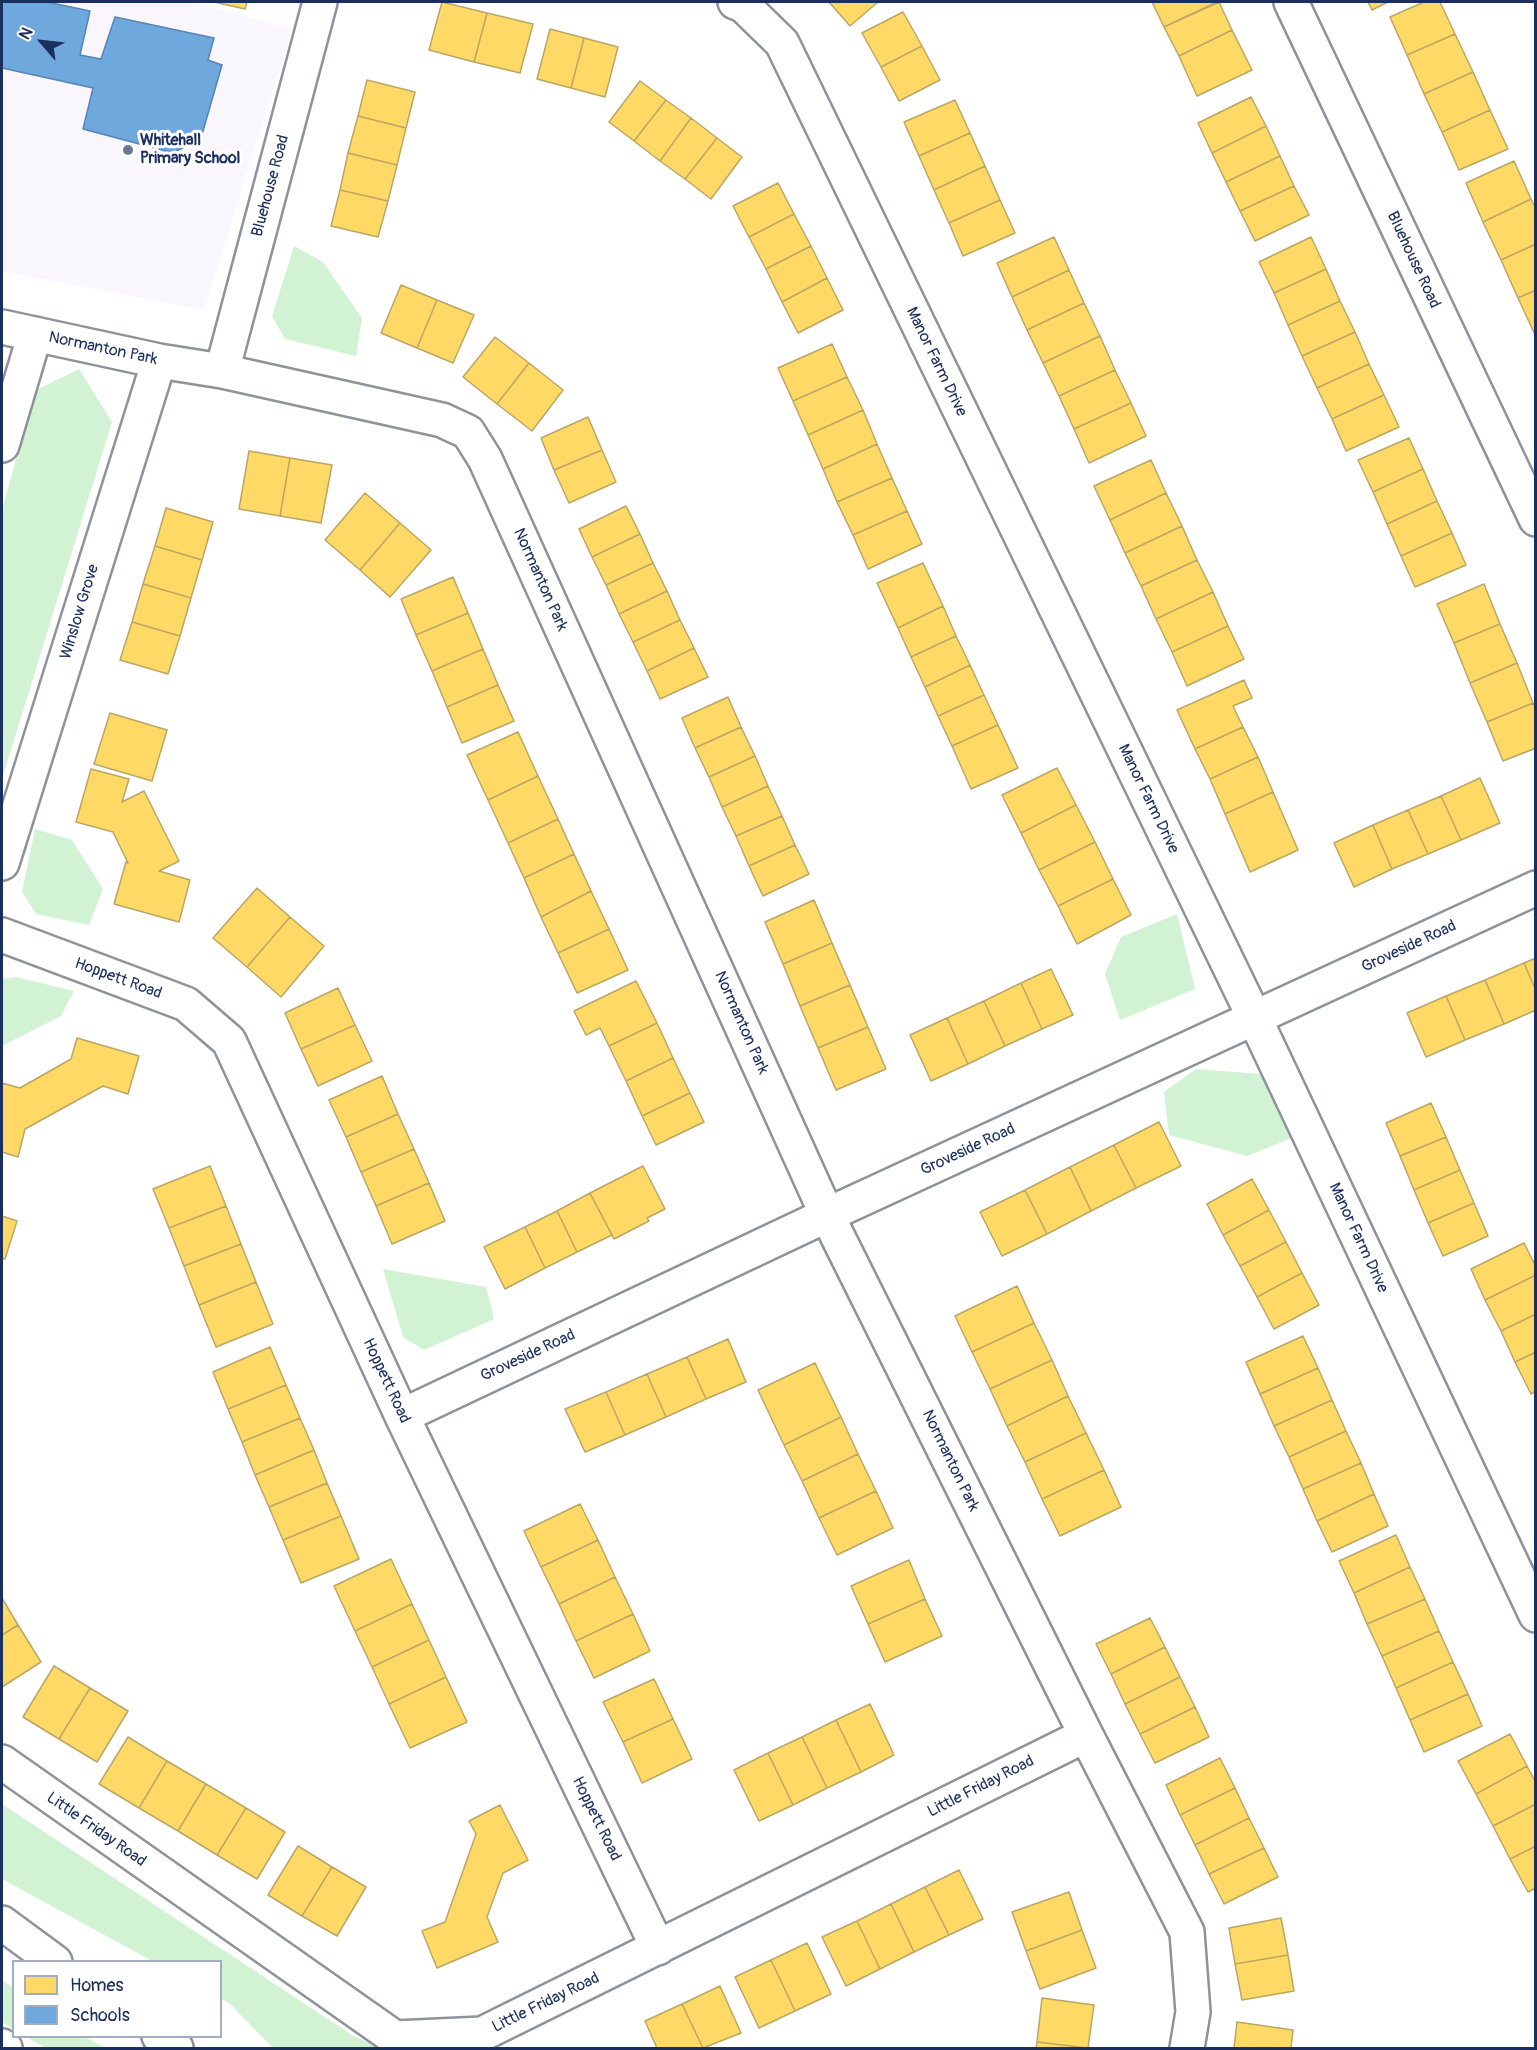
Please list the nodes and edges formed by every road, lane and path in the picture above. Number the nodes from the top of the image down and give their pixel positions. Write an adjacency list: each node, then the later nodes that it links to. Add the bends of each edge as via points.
1 (320, 2): 7 (street, Bluehouse Road)
2 (735, 2): 13 (street, Manor Farm Drive, via 782,43)
3 (1291, 2): 9 (street, Bluehouse Road)
4 (2, 327): 5 (street, Normanton Park)
5 (35, 334): 6 (street, Normanton Park); 8 (street)
6 (159, 361): 7 (street, Normanton Park); 10 (street, Winslow Grove)
7 (222, 371): 14 (street, Normanton Park, via 442,420 468,432 485,459)
8 (2, 445)
9 (1536, 519)
10 (2, 863)
11 (1536, 888): 13 (street, Groveside Road)
12 (2, 935): 15 (street, Hoppett Road, via 186,1004 229,1041)
13 (1255, 1019): 14 (street, Groveside Road); 16 (street, Manor Farm Drive)
14 (827, 1215): 15 (street, Groveside Road); 17 (street, Normanton Park)
15 (402, 1416): 20 (street, Hoppett Road)
16 (1536, 1616)
17 (1086, 1735): 20 (street, Little Friday Road); 24 (street, Normanton Park, via 1187,1932 1193,2012)
18 (2, 1762): 20 (street, Little Friday Road, via 395,2038 482,2034)
19 (2, 1923): 21 (street)
20 (658, 1948)
21 (52, 1960)
22 (160, 2038): 23 (street)
23 (176, 2049)
24 (1187, 2049)

